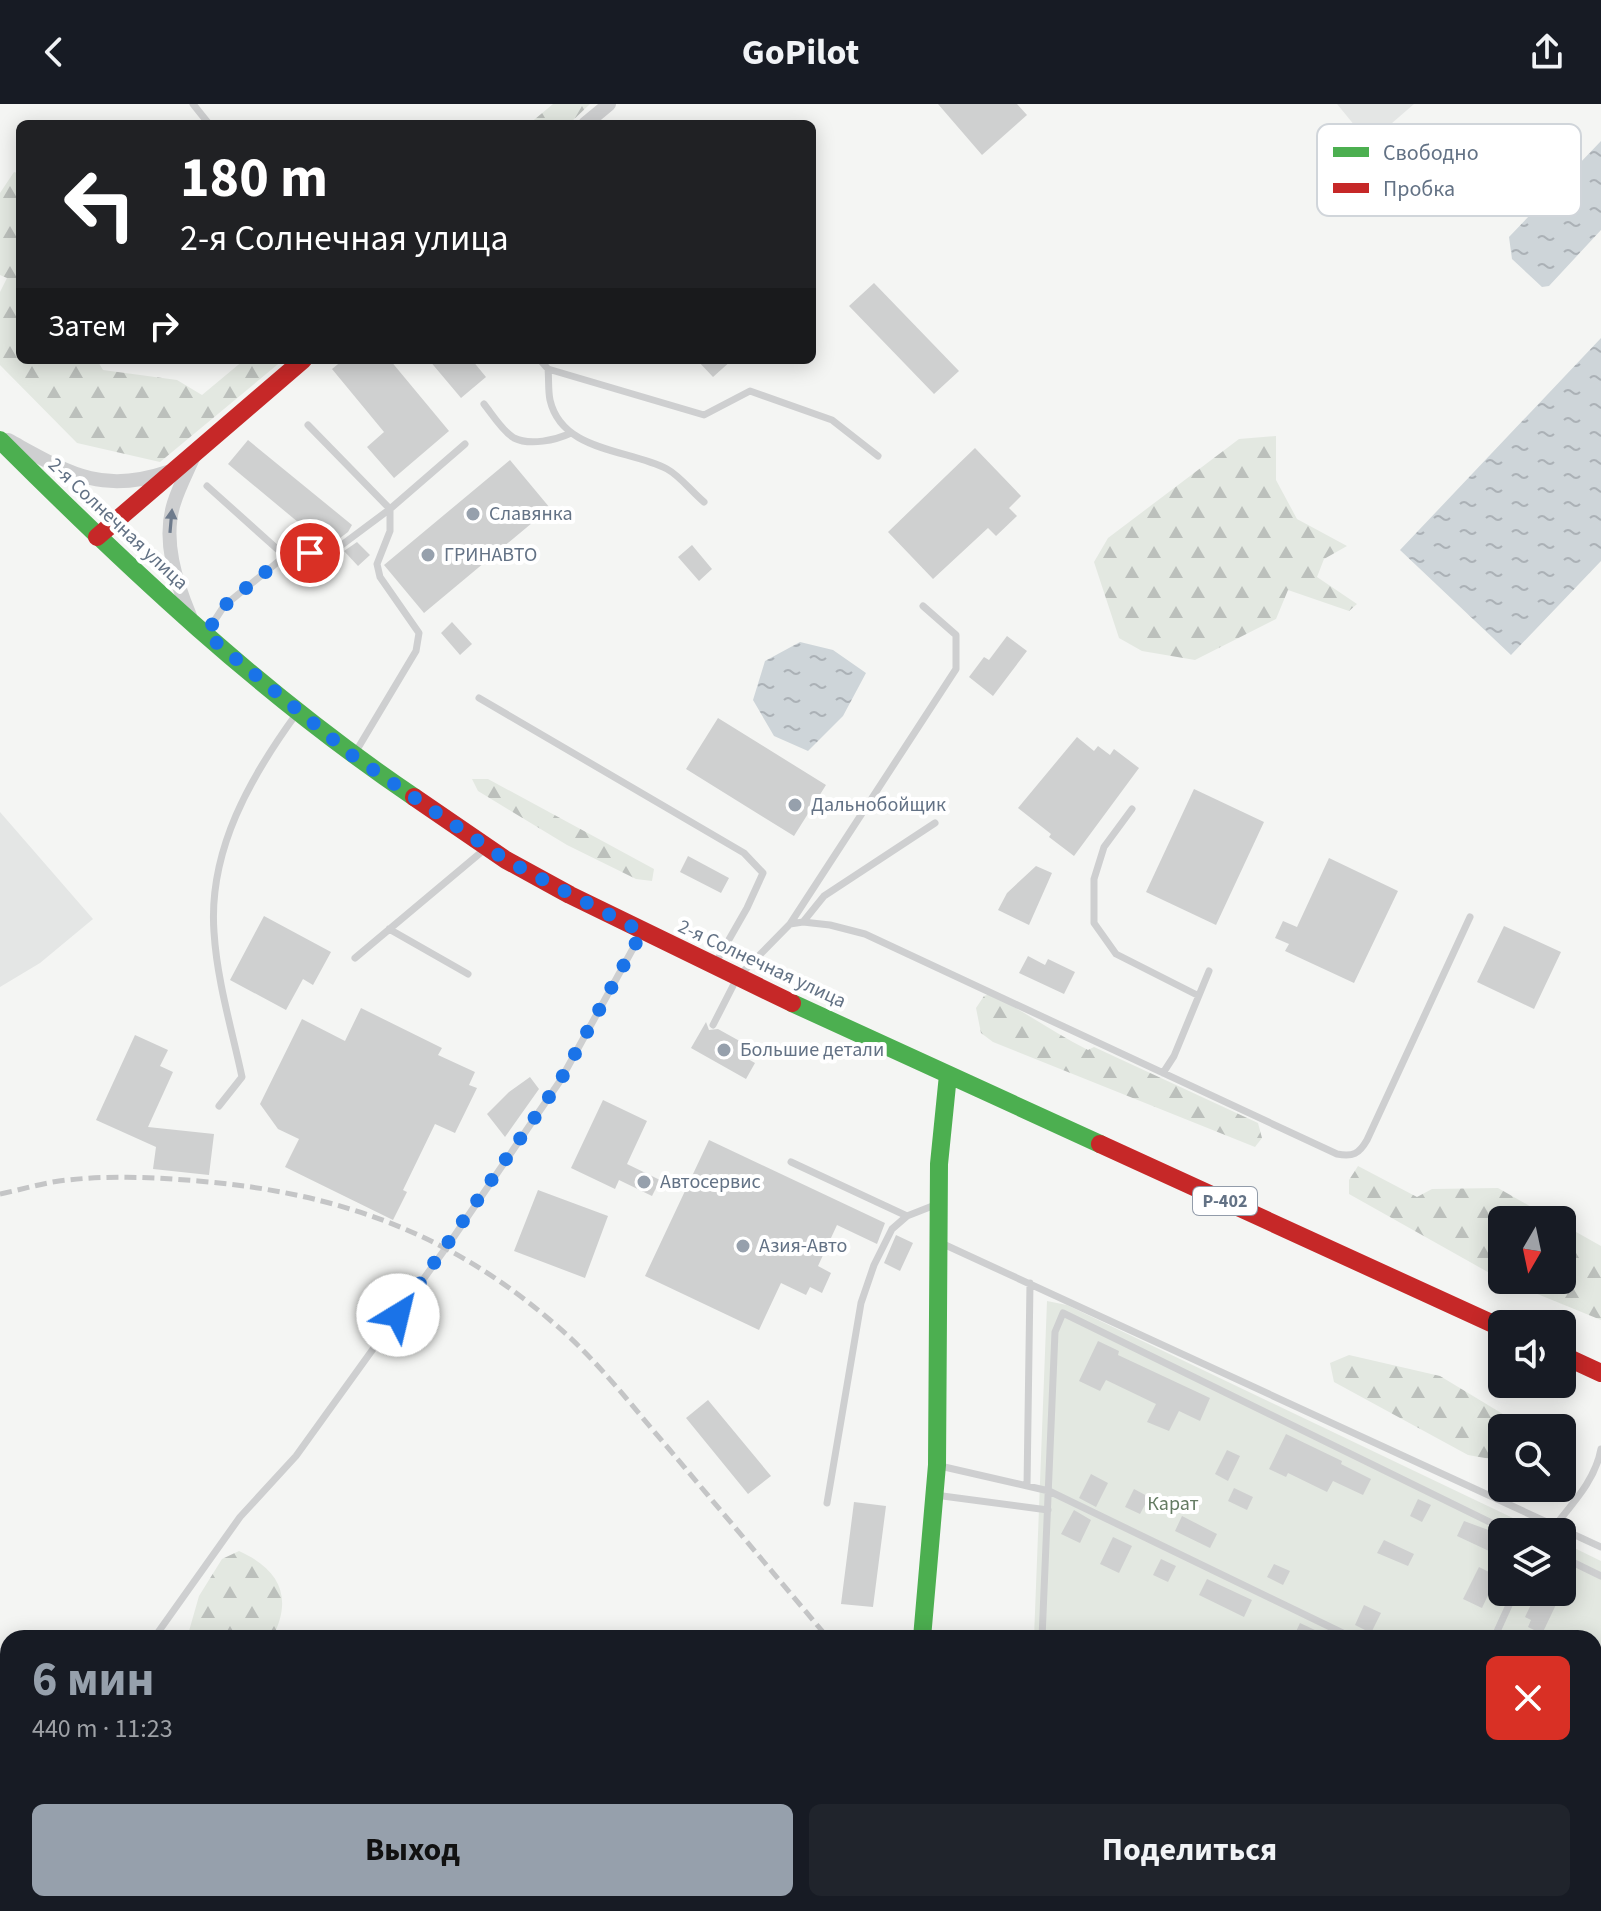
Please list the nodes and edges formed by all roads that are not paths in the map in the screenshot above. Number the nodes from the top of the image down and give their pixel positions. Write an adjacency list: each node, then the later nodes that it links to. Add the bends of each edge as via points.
1 (193, 104): 3 (lane)
2 (609, 104): 4 (street)
3 (206, 120)
4 (590, 120)
5 (298, 364): 13 (main road)
6 (544, 364): 7 (lane)
7 (548, 369): 10 (lane, via 550,401); 14 (lane, via 704,415 750,391 832,420)
8 (484, 404): 10 (lane, via 513,438 557,439)
9 (308, 425): 18 (lane)
10 (571, 433): 17 (lane, via 669,470)
11 (0, 438): 15 (street, via 104,482 143,481); 19 (main road, 2-я Солнечная улица / Р-402)
12 (465, 444): 18 (lane)
13 (197, 451): 15 (main road); 22 (street, one-way to 13, via 170,548 172,506)
14 (878, 456)
15 (172, 471): 19 (main road)
16 (207, 486): 20 (lane)
17 (704, 502)
18 (390, 509): 20 (lane, via 331,553); 25 (lane, via 390,531 377,564 380,577 419,633 416,651)
19 (97, 537): 22 (main road, 2-я Солнечная улица / Р-402)
20 (285, 556): 22 (lane)
21 (923, 606): 31 (lane, via 956,635 956,669)
22 (199, 629): 24 (main road, 2-я Солнечная улица / Р-402)
23 (479, 698): 35 (lane, via 744,853 763,873)
24 (298, 711): 25 (main road, 2-я Солнечная улица / Р-402); 43 (lane, via 263,760 234,818 220,871 213,931 242,1077)
25 (353, 756): 28 (main road, 2-я Солнечная улица / Р-402)
26 (1132, 809): 39 (lane, via 1104,847 1094,879 1094,923 1116,954)
27 (935, 823): 30 (lane, via 824,896)
28 (487, 847): 32 (lane); 33 (main road, 2-я Солнечная улица / Р-402)
29 (1470, 917): 41 (lane, via 1361,1151 1337,1154)
30 (803, 922): 31 (lane); 41 (lane, via 865,934)
31 (790, 924): 38 (lane)
32 (389, 929): 34 (lane); 37 (lane)
33 (642, 932): 35 (main road, 2-я Солнечная улица / Р-402); 67 (lane, via 560,1081 453,1238 296,1456 240,1517)
34 (355, 958)
35 (714, 966): 38 (main road, 2-я Солнечная улица / Р-402)
36 (1209, 971): 39 (lane)
37 (468, 974)
38 (737, 978): 40 (lane); 42 (main road, 2-я Солнечная улица / Р-402)
39 (1197, 995): 41 (lane)
40 (713, 1025)
41 (1163, 1073)
42 (948, 1075): 45 (main road); 49 (main road, Р-402)
43 (219, 1106)
44 (791, 1162): 46 (lane)
45 (940, 1204): 46 (lane); 47 (main road)
46 (907, 1216): 57 (lane, via 892,1229 861,1303)
47 (939, 1242): 48 (lane); 53 (main road)
48 (1030, 1283): 54 (lane); 59 (lane)
49 (1488, 1322)
50 (1576, 1361): 51 (main road)
51 (1601, 1373)
52 (1601, 1449): 60 (lane, via 1587,1484)
53 (937, 1465): 54 (lane); 56 (main road)
54 (1027, 1486): 55 (lane)
55 (1049, 1491): 58 (lane); 61 (lane, via 1055,1332 1063,1313); 70 (lane)
56 (935, 1495): 58 (lane); 68 (main road)
57 (827, 1503)
58 (1048, 1510): 69 (lane)
59 (1530, 1518)
60 (1561, 1518)
61 (1488, 1521)
62 (1576, 1538): 63 (lane)
63 (1601, 1547)
64 (1576, 1564): 65 (lane)
65 (1601, 1576)
66 (1509, 1606): 71 (lane)
67 (160, 1630)
68 (923, 1630)
69 (1042, 1630)
70 (1336, 1630)
71 (1498, 1630)

